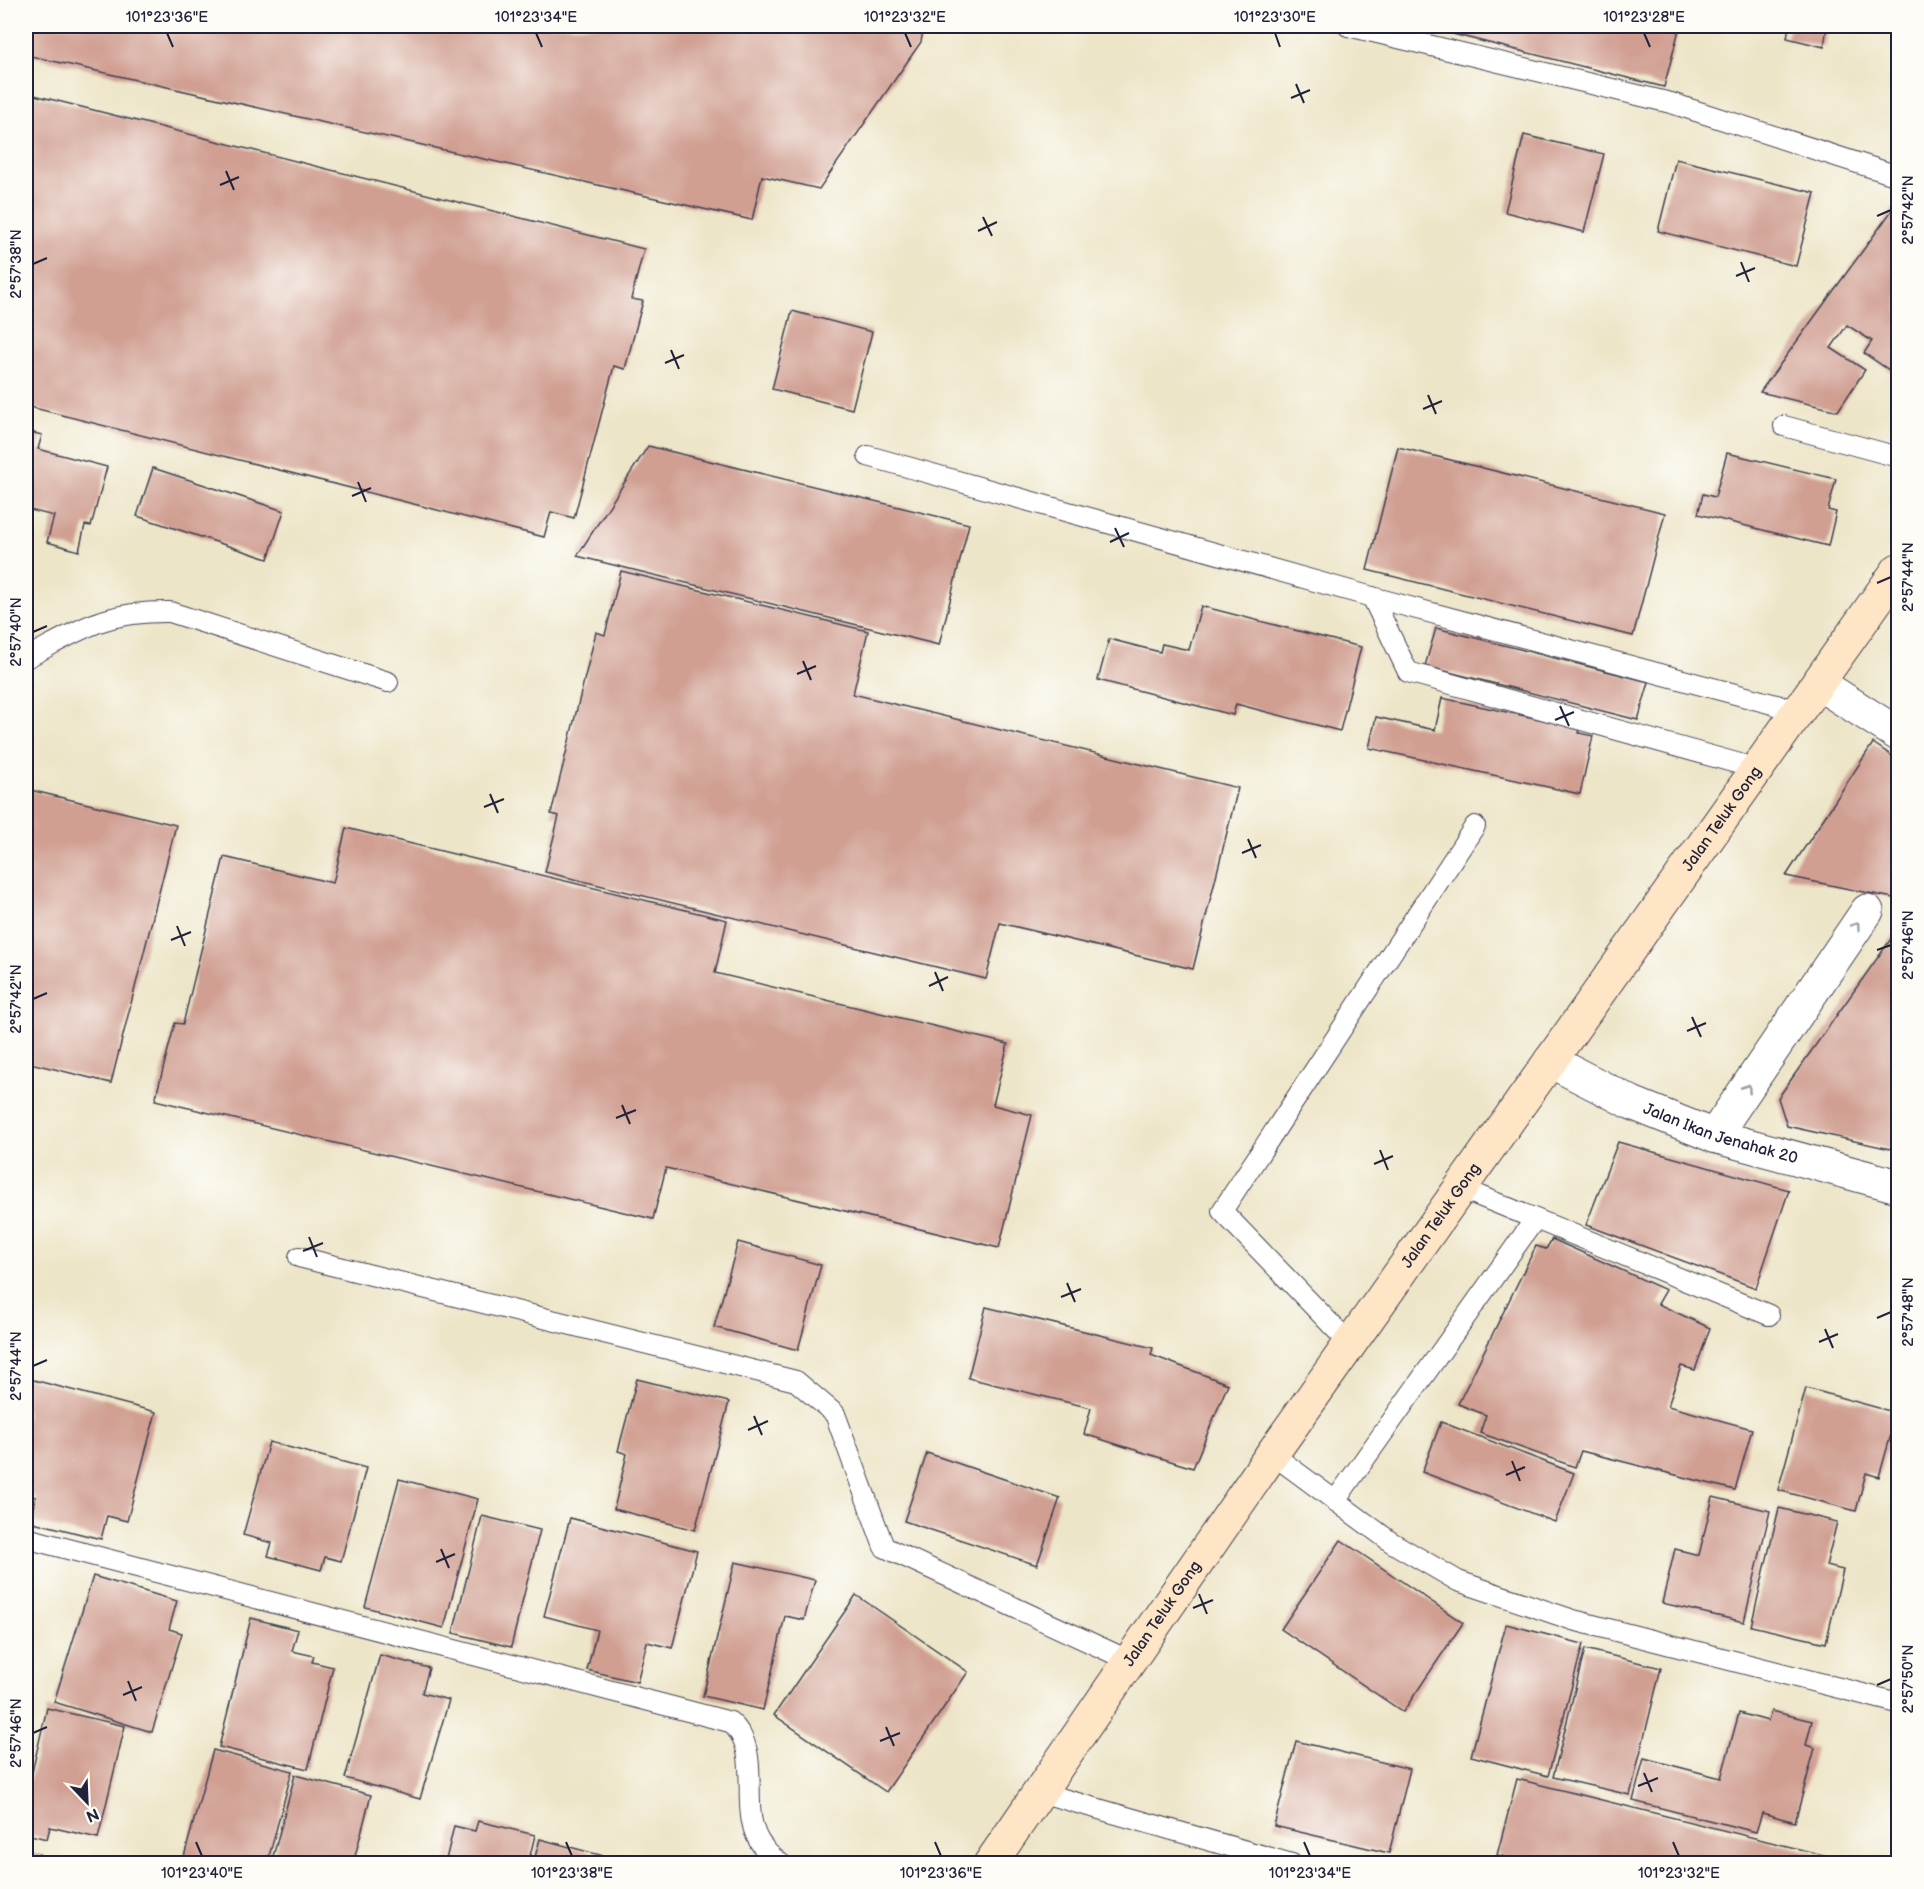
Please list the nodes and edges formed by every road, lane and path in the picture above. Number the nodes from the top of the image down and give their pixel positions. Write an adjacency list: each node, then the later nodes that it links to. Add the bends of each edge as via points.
1 (1348, 26): 2 (lane, via 1671,103)
2 (1899, 176)
3 (1784, 426): 5 (lane)
4 (868, 456): 7 (lane)
5 (1899, 457)
6 (1899, 570): 10 (street, Jalan Teluk Gong)
7 (1372, 597): 11 (lane); 13 (lane, via 1408,672)
8 (26, 658): 9 (lane, via 79,628 106,618 137,612 170,612)
9 (388, 682)
10 (1818, 683): 11 (street, Jalan Teluk Gong); 12 (street)
11 (1799, 711): 13 (street, Jalan Teluk Gong)
12 (1899, 734)
13 (1758, 768): 16 (street, Jalan Teluk Gong)
14 (1475, 826): 23 (lane, via 1222,1211)
15 (1867, 911): 17 (street, one-way to 15)
16 (1550, 1061): 17 (street, Jalan Ikan Jenahak 20, via 1632,1103); 19 (street, Jalan Teluk Gong)
17 (1714, 1136): 18 (street, Jalan Ikan Jenahak 20)
18 (1897, 1183)
19 (1460, 1188): 20 (lane); 23 (street, Jalan Teluk Gong)
20 (1534, 1219): 22 (lane); 25 (lane)
21 (299, 1257): 27 (lane, via 796,1381 835,1413 884,1547)
22 (1768, 1315)
23 (1350, 1344): 24 (street, Jalan Teluk Gong)
24 (1272, 1454): 25 (lane); 27 (street, Jalan Teluk Gong)
25 (1335, 1501): 28 (lane, via 1391,1542 1458,1581 1573,1620)
26 (26, 1538): 32 (lane, via 730,1722 741,1730 747,1744 753,1823 762,1847)
27 (1130, 1661): 29 (street, Jalan Teluk Gong)
28 (1899, 1702)
29 (1040, 1792): 33 (street, Jalan Teluk Gong); 34 (lane)
30 (26, 1861): 31 (lane)
31 (37, 1863)
32 (781, 1863)
33 (990, 1863)
34 (1292, 1863)

